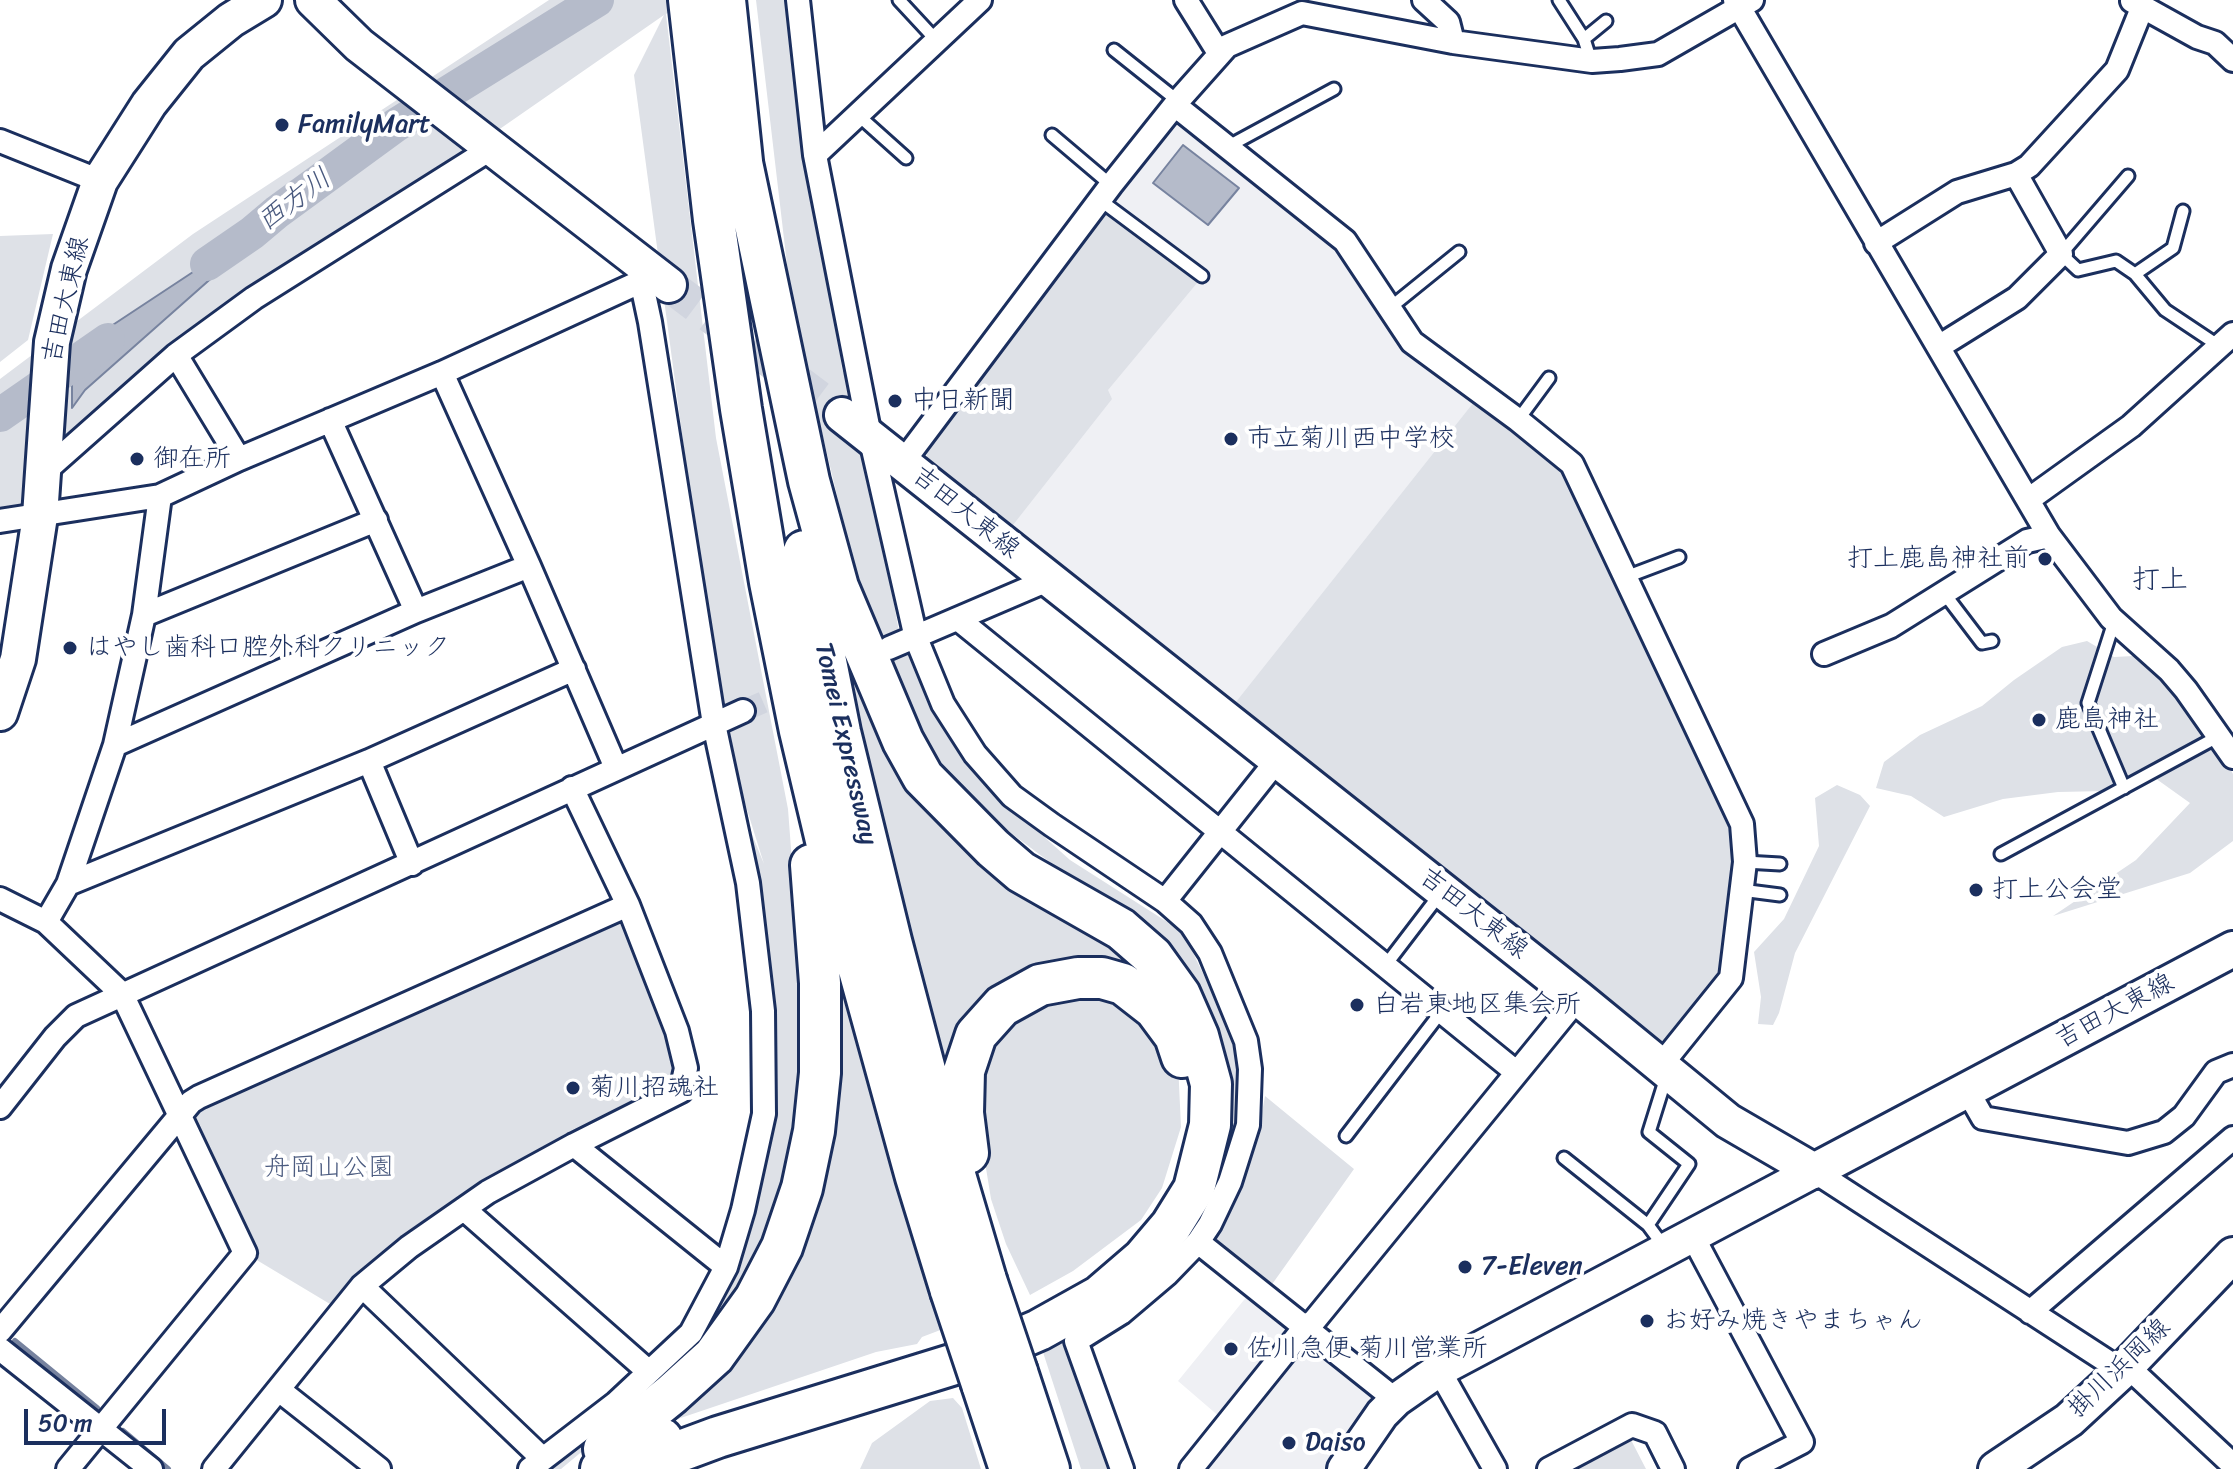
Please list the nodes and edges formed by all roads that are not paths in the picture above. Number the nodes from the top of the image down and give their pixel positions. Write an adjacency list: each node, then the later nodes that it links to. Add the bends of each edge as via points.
1 (264, 0): 34 (main road, 吉田大東線, via 189,54 149,104)
2 (313, 0): 27 (main road, via 359,45)
3 (689, 0): 79 (highway, Tomei Expressway, via 741,409)
4 (725, 0): 29 (highway, Tomei Expressway)
5 (798, 0): 30 (street)
6 (899, 0): 16 (lane)
7 (980, 0): 16 (street)
8 (1186, 0): 19 (street)
9 (1424, 0): 17 (street, via 1448,22)
10 (1559, 0): 15 (lane)
11 (1742, 2): 21 (street, via 1658,54); 37 (street)
12 (2136, 4): 20 (street, via 2215,43); 32 (street, via 2117,70)
13 (1297, 6): 17 (street); 19 (street)
14 (1606, 21): 15 (lane)
15 (1584, 39): 21 (lane)
16 (937, 41): 24 (street)
17 (1453, 42): 21 (street)
18 (1114, 50): 23 (lane)
19 (1219, 53): 23 (street)
20 (2233, 60)
21 (1592, 61)
22 (1334, 89): 28 (lane)
23 (1177, 103): 28 (street); 35 (street)
24 (858, 115): 30 (street); 31 (lane)
25 (1052, 135): 35 (lane)
26 (0, 141): 34 (street)
27 (484, 141): 41 (main road); 46 (street)
28 (1227, 147): 43 (street, via 1345,241)
29 (740, 153): 123 (highway, Tomei Expressway, via 785,461 840,732 930,1089); 142 (highway, via 809,481 838,587 903,741 923,777 993,848 1021,872 1121,929 1152,956 1180,995 1198,1036 1211,1084 1210,1125 1194,1189 1171,1226 1100,1296 974,1358 718,1437)
30 (815, 155): 52 (street)
31 (906, 158)
32 (2016, 174): 37 (street, via 1957,192); 39 (street)
33 (2128, 176): 39 (lane)
34 (100, 181): 55 (main road, 吉田大東線, via 69,269 52,342)
35 (1106, 193): 42 (lane); 54 (street)
36 (2183, 211): 40 (lane, via 2173,248)
37 (1876, 243): 45 (street)
38 (1459, 252): 43 (lane)
39 (2061, 254): 40 (lane, via 2078,270 2116,261); 45 (street, via 2017,298)
40 (2135, 274): 44 (lane, via 2165,310)
41 (649, 276): 47 (street); 78 (street)
42 (1202, 276)
43 (1391, 307): 51 (street, via 1412,342)
44 (2226, 340): 57 (street, via 2131,426)
45 (1940, 346): 57 (street)
46 (176, 355): 53 (street); 55 (street)
47 (442, 373): 50 (street); 63 (street)
48 (1549, 378): 51 (lane)
49 (842, 415): 52 (main road, 吉田大東線)
50 (330, 420): 53 (street); 59 (street)
51 (1518, 420): 64 (street, via 1572,464)
52 (870, 436): 54 (main road, 吉田大東線); 71 (street)
53 (239, 459): 56 (street)
54 (903, 462): 65 (main road, 吉田大東線)
55 (44, 472): 58 (main road, 吉田大東線)
56 (160, 496): 58 (street); 68 (street)
57 (2028, 500): 61 (street)
58 (40, 516): 60 (street); 77 (main road, 吉田大東線, via 18,659)
59 (376, 520): 67 (street); 68 (street)
60 (0, 521)
61 (2049, 536): 66 (street, via 2027,541); 70 (street)
62 (1679, 557): 64 (lane)
63 (529, 566): 67 (street); 75 (street)
64 (1626, 577): 90 (street, via 1742,824)
65 (1048, 580): 69 (street); 83 (main road, 吉田大東線)
66 (1944, 593): 72 (lane, via 1982,643); 74 (street, via 1891,626)
67 (416, 611): 81 (street)
68 (144, 615): 81 (street)
69 (958, 619): 71 (street); 88 (street)
70 (2115, 621): 80 (street, via 2169,670); 87 (lane, via 2088,703)
71 (916, 638): 73 (street); 98 (street, via 943,704 975,754 1012,796)
72 (1992, 641)
73 (889, 648)
74 (1824, 654)
75 (574, 669): 84 (street); 85 (street)
76 (743, 711): 78 (street)
77 (0, 713)
78 (714, 724): 85 (street); 121 (street, via 748,883 763,1011 764,1114)
79 (800, 731): 123 (highway, Tomei Expressway, via 916,1177); 136 (highway, via 820,983 820,1073 802,1188 762,1286 714,1356 672,1394)
80 (2219, 736): 82 (street); 87 (lane)
81 (115, 745): 93 (street)
82 (2233, 757)
83 (1278, 759): 88 (street); 94 (main road, 吉田大東線)
84 (369, 761): 91 (street); 93 (street)
85 (616, 768): 86 (street)
86 (572, 788): 91 (street); 99 (street)
87 (2124, 788): 89 (lane)
88 (1221, 832): 98 (street); 102 (street)
89 (2001, 854)
90 (1745, 862): 92 (lane); 95 (street)
91 (412, 864): 103 (street)
92 (1780, 864)
93 (68, 884): 100 (street)
94 (1443, 890): 102 (lane); 104 (main road, 吉田大東線)
95 (1741, 890): 96 (lane); 106 (street, via 1731,978)
96 (1780, 895)
97 (0, 899): 100 (street)
98 (1165, 901): 119 (street, via 1191,924 1210,953 1246,1041 1250,1069 1248,1125 1230,1182)
99 (628, 905): 111 (street, via 199,1097); 114 (street, via 677,1031 686,1068 681,1091)
100 (46, 922): 103 (street)
101 (2233, 949): 109 (main road, 吉田大東線)
102 (1385, 966): 105 (street)
103 (122, 994): 110 (street, via 76,1016); 111 (street)
104 (1578, 998): 106 (main road, 吉田大東線); 108 (street)
105 (1441, 1012): 108 (street); 112 (lane)
106 (1661, 1065): 116 (main road, 吉田大東線, via 1728,1121); 118 (lane, via 1664,1084 1649,1132 1689,1164)
107 (2233, 1065): 109 (street, via 2216,1072 2184,1116 2164,1132 2128,1143 1983,1118)
108 (1516, 1072): 125 (street)
109 (1967, 1090): 116 (main road, 吉田大東線)
110 (0, 1107)
111 (180, 1115): 126 (street); 134 (street, via 245,1253)
112 (1346, 1136)
113 (2233, 1138): 124 (street)
114 (574, 1145): 117 (street); 121 (street)
115 (1564, 1158): 118 (lane)
116 (1814, 1171): 118 (street); 124 (street)
117 (464, 1209): 122 (street); 130 (street)
118 (1668, 1236): 129 (street); 151 (street, via 1802,1442)
119 (1198, 1242): 125 (street); 145 (street, via 1121,1313 1076,1341)
120 (2233, 1255): 128 (main road, 掛川浜岡線)
121 (726, 1267): 130 (street, via 691,1333)
122 (362, 1286): 132 (street); 136 (street)
123 (969, 1286): 131 (highway, Tomei Expressway, bridge); 141 (highway, via 964,1071 976,1035 1002,1006 1040,985 1078,978 1123,984 1155,1009 1175,1036 1189,1075 1191,1112 1182,1162 1154,1220 1087,1279 985,1332 696,1425)
124 (2030, 1312): 128 (street)
125 (1305, 1327): 133 (street); 146 (street)
126 (0, 1331)
127 (0, 1349): 134 (street)
128 (2124, 1369): 135 (street); 152 (main road, 掛川浜岡線, via 2069,1420)
129 (1439, 1370): 133 (street); 148 (street)
130 (648, 1371): 136 (street)
131 (1000, 1378): 143 (highway, Tomei Expressway); 144 (highway, Tomei Expressway)
132 (279, 1390): 139 (street); 140 (street)
133 (1396, 1400): 147 (street)
134 (102, 1430): 137 (street); 138 (street)
135 (2233, 1465)
136 (551, 1466)
137 (68, 1469)
138 (151, 1469)
139 (214, 1469)
140 (379, 1469)
141 (601, 1469)
142 (641, 1469)
143 (1010, 1469)
144 (1049, 1469)
145 (1122, 1469)
146 (1191, 1469)
147 (1344, 1469)
148 (1495, 1469)
149 (1549, 1469): 150 (street, via 1632,1425 1655,1433)
150 (1673, 1469)
151 (1750, 1469)
152 (1996, 1469)

